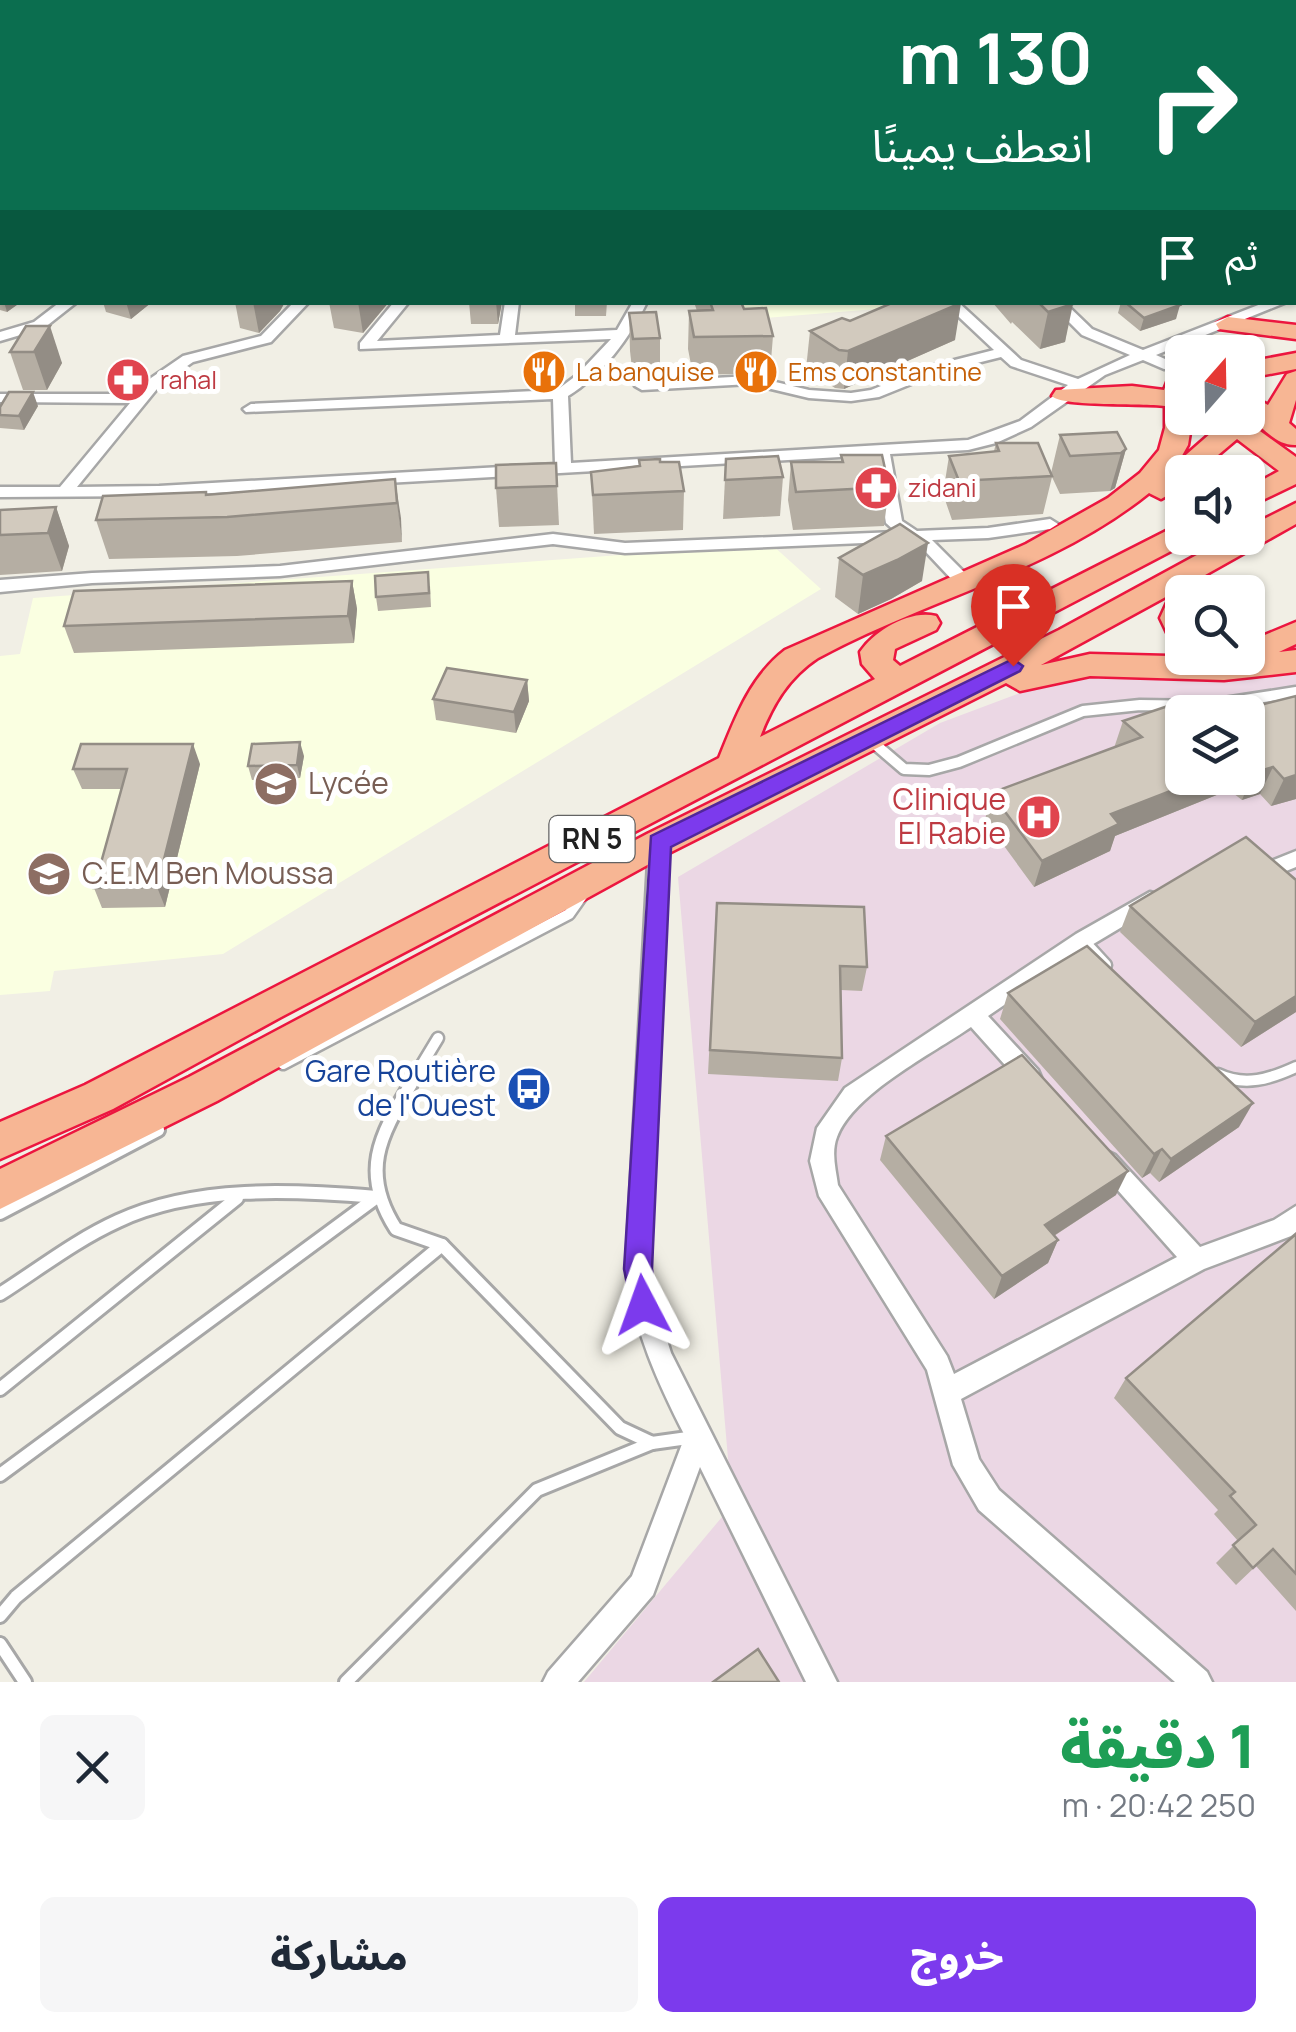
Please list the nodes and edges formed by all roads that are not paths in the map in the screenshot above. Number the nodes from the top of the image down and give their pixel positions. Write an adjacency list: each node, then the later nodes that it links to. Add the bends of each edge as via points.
1 (66, 305): 12 (street, via 39,325)
2 (299, 305): 25 (street, via 266,339 188,359)
3 (399, 305): 13 (street, via 365,346)
4 (512, 305): 13 (street)
5 (638, 305): 11 (street)
6 (952, 305): 14 (street)
7 (1059, 305): 15 (street, via 1087,332)
8 (1273, 305): 9 (street)
9 (1228, 324): 10 (highway); 15 (street)
10 (1296, 332)
11 (620, 334): 13 (street); 23 (street)
12 (0, 338)
13 (508, 339)
14 (1001, 353): 21 (street, via 851,397 750,380); 22 (street)
15 (1142, 356): 18 (street); 22 (street)
16 (1296, 362): 17 (highway)
17 (1265, 367)
18 (1165, 371)
19 (1296, 379): 27 (highway, via 1284,393)
20 (1165, 384): 22 (highway, via 1132,394)
21 (642, 386)
22 (1072, 390): 31 (street, via 1028,426 1001,438)
23 (560, 394): 26 (street); 32 (street)
24 (0, 398): 25 (street)
25 (142, 399): 36 (street)
26 (251, 409)
27 (1286, 434)
28 (1177, 435): 43 (highway, via 1173,450 1136,493 1070,534)
29 (1215, 435): 48 (highway, via 1122,521 884,642 876,652 878,664)
30 (1258, 435): 33 (highway)
31 (882, 451): 32 (street); 39 (street, via 894,523)
32 (563, 468): 36 (street)
33 (1296, 471): 34 (highway)
34 (1265, 489)
35 (0, 492): 36 (street)
36 (63, 494)
37 (1292, 514): 41 (highway, RN 5)
38 (1050, 524): 39 (street)
39 (914, 536): 43 (street); 44 (street, via 624,548 553,539 280,572)
40 (1165, 543): 48 (highway, RN 5)
41 (1214, 558): 42 (highway); 50 (highway, RN 5)
42 (1200, 575)
43 (964, 581): 52 (highway, via 789,664 757,705)
44 (0, 586)
45 (1296, 632): 46 (highway)
46 (1265, 646)
47 (1296, 661): 50 (highway, via 1224,669 1067,667)
48 (896, 680): 52 (highway, RN 5)
49 (1296, 692): 51 (lane, via 1204,706 1083,711 928,770 904,768)
50 (956, 694): 51 (highway, RN 5)
51 (868, 738): 53 (highway, RN 5)
52 (734, 765): 69 (highway, RN 5, via 99,1097)
53 (660, 842): 57 (highway, RN 5); 81 (street, via 638,1269 659,1357)
54 (1236, 848): 56 (street)
55 (1296, 859): 56 (street)
56 (1264, 872): 59 (street)
57 (590, 880): 65 (lane, via 570,914); 71 (highway, RN 5)
58 (1168, 889): 60 (street)
59 (1286, 891)
60 (1083, 940): 61 (lane); 62 (street)
61 (1120, 980)
62 (972, 1014): 67 (street); 80 (street, via 853,1095 825,1135 822,1161 838,1211 918,1328)
63 (438, 1038): 73 (lane, via 388,1129 376,1163)
64 (1296, 1067): 66 (lane, via 1273,1080 1228,1080)
65 (276, 1068)
66 (1212, 1070)
67 (1051, 1100)
68 (172, 1122): 74 (lane)
69 (0, 1141)
70 (1091, 1144): 77 (street)
71 (0, 1190)
72 (238, 1197): 73 (lane); 78 (lane, via 141,1212); 79 (lane)
73 (377, 1197): 76 (lane, via 396,1229); 83 (lane)
74 (0, 1213)
75 (1296, 1217): 77 (street)
76 (442, 1246): 82 (lane, via 620,1428); 84 (lane)
77 (1196, 1260): 80 (street)
78 (0, 1294)
79 (0, 1389)
80 (946, 1392): 90 (street, via 967,1465 989,1500)
81 (698, 1436): 82 (lane); 88 (street, via 643,1585); 89 (street)
82 (652, 1444): 87 (lane, via 537,1490)
83 (0, 1475)
84 (0, 1616)
85 (0, 1644): 86 (lane)
86 (26, 1682)
87 (346, 1682)
88 (558, 1682)
89 (822, 1682)
90 (1198, 1682)

